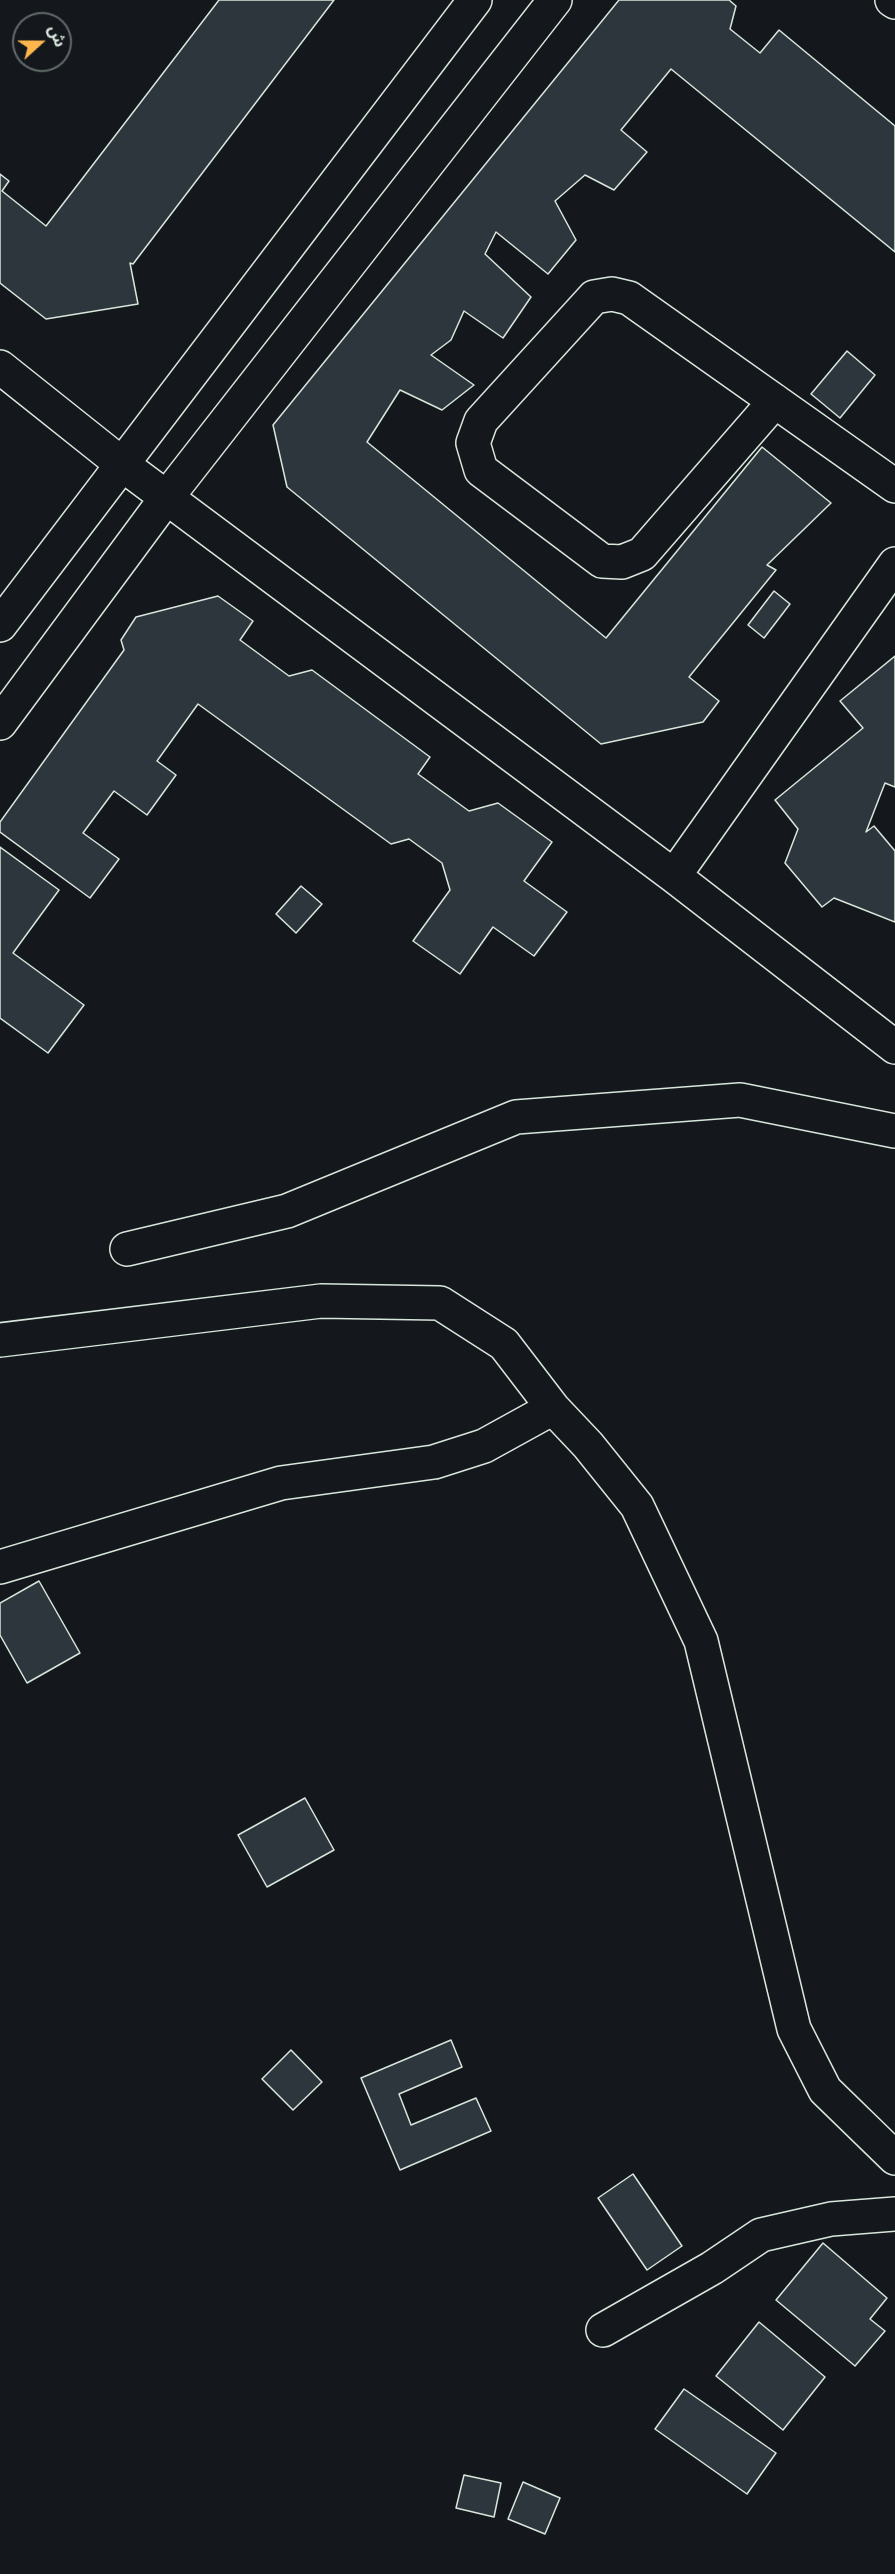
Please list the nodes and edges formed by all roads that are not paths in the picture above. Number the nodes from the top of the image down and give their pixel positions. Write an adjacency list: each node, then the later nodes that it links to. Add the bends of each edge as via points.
1 (475, 0): 5 (street)
2 (555, 0): 7 (street)
3 (0, 367): 5 (street)
4 (776, 401): 4 (street, via 629,298 612,294 594,297 481,421 473,443 481,470 602,561 622,562 642,554); 6 (street)
5 (123, 465): 7 (street); 9 (street)
6 (895, 486)
7 (167, 497): 10 (street); 11 (street)
8 (895, 564): 11 (street)
9 (0, 625)
10 (0, 723)
11 (674, 876): 12 (street)
12 (895, 1047)
13 (895, 1131): 14 (street, via 740,1100 516,1117 287,1211)
14 (127, 1249)
15 (0, 1340): 16 (street, via 321,1301 440,1303 504,1344)
16 (554, 1408): 17 (street, via 484,1446 434,1462 281,1483); 18 (street, via 637,1506 701,1641 794,2030 825,2090)
17 (0, 1567)
18 (895, 2158)
19 (895, 2214): 20 (street, via 831,2219 761,2235 712,2268)
20 (603, 2330)

